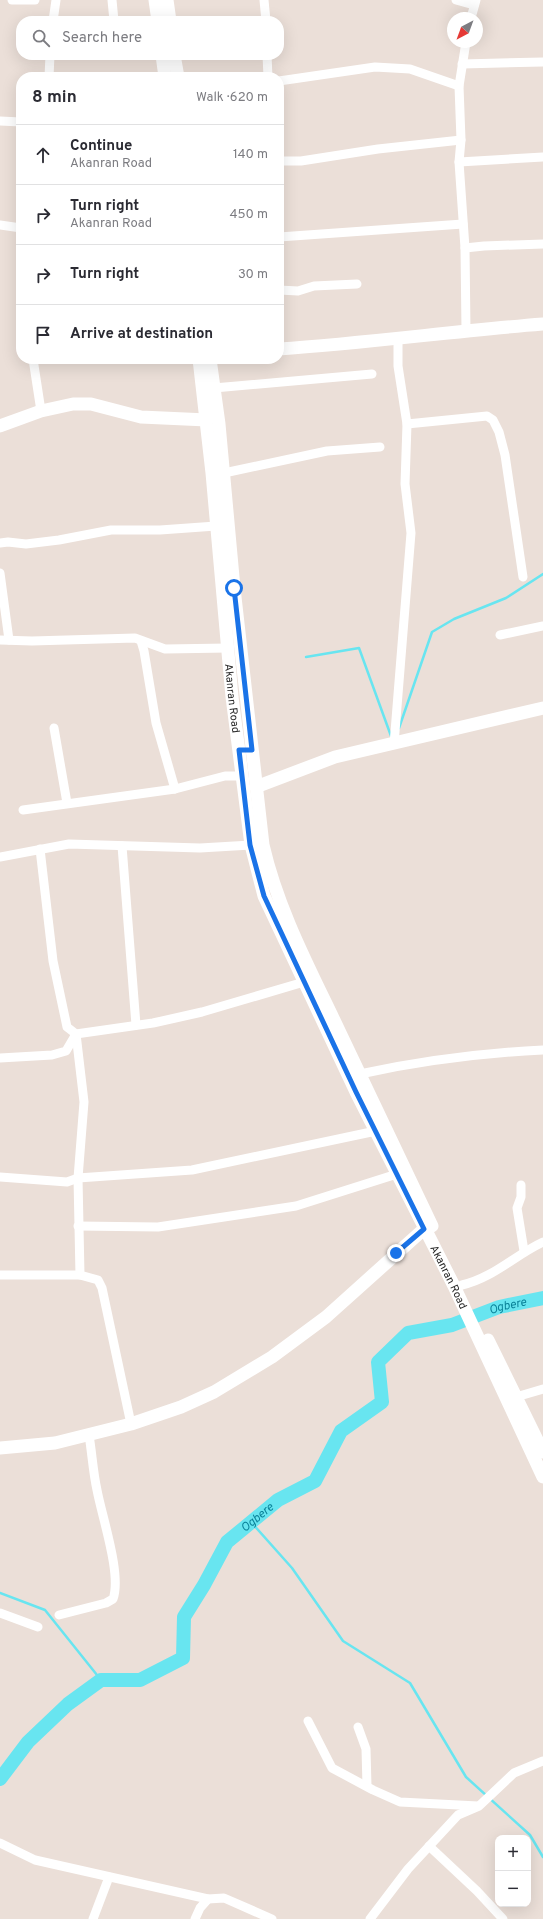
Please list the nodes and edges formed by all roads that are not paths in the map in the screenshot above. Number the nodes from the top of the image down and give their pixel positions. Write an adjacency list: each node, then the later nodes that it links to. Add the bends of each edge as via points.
1 (12, 0): 2 (street)
2 (34, 0)
3 (56, 0): 10 (street)
4 (112, 0): 11 (street)
5 (155, 0): 12 (main road)
6 (167, 0): 13 (main road)
7 (264, 0): 14 (street)
8 (456, 0): 9 (street)
9 (475, 3)
10 (54, 16)
11 (114, 16)
12 (157, 16)
13 (169, 16)
14 (266, 16)
15 (465, 48): 21 (street)
16 (50, 60): 22 (street)
17 (163, 60): 23 (main road)
18 (175, 60): 24 (main road)
19 (267, 60): 25 (street)
20 (543, 62): 21 (street)
21 (462, 64): 27 (street)
22 (49, 72)
23 (164, 72)
24 (177, 72)
25 (268, 72)
26 (284, 80): 27 (street, via 375,67 410,69)
27 (459, 86): 30 (street)
28 (0, 121): 29 (street)
29 (16, 122)
30 (461, 140): 32 (street, via 302,161); 33 (street)
31 (543, 157): 33 (street)
32 (284, 161)
33 (459, 162): 34 (street)
34 (463, 224): 37 (street); 39 (street)
35 (0, 226): 36 (street)
36 (16, 228)
37 (284, 237)
38 (543, 244): 39 (street)
39 (465, 248): 43 (street)
40 (357, 284): 41 (street)
41 (284, 290)
42 (543, 324): 43 (main road)
43 (466, 330): 44 (main road)
44 (398, 338): 45 (main road); 53 (street, via 398,366)
45 (284, 349)
46 (34, 364): 51 (street)
47 (200, 364): 52 (main road, Akanran Road)
48 (211, 364): 50 (main road, Akanran Road)
49 (372, 374): 50 (street)
50 (214, 388): 56 (main road, Akanran Road)
51 (41, 411): 52 (main road, via 73,404 91,404 141,417); 54 (main road)
52 (206, 420): 57 (main road, Akanran Road)
53 (407, 424): 60 (street, via 487,416 493,420 500,432 505,454); 69 (street, via 405,484 412,533)
54 (0, 426)
55 (380, 447): 56 (street, via 327,451)
56 (224, 473): 71 (main road, Akanran Road)
57 (216, 526): 58 (street, via 111,530 59,540); 66 (main road, Akanran Road)
58 (0, 544)
59 (0, 574): 61 (street)
60 (523, 577)
61 (2, 603): 64 (street)
62 (543, 626): 63 (street)
63 (500, 635)
64 (4, 640): 65 (street, via 126,638)
65 (141, 641): 66 (street, via 165,649); 74 (street, via 156,723)
66 (228, 648): 70 (main road, Akanran Road)
67 (543, 708): 69 (main road)
68 (54, 728): 75 (street)
69 (394, 744): 73 (main road, via 335,757)
70 (239, 750): 71 (main road); 72 (main road, Akanran Road)
71 (252, 750): 73 (main road, Akanran Road)
72 (242, 776): 74 (street, via 225,776); 77 (main road, Akanran Road)
73 (256, 787): 86 (main road, Akanran Road, via 262,845 278,898)
74 (175, 789): 75 (street)
75 (67, 803): 76 (street)
76 (23, 810)
77 (250, 845): 78 (street, via 200,848); 81 (main road, Akanran Road, via 264,896)
78 (122, 846): 79 (street, via 69,844); 82 (street)
79 (40, 849): 80 (street); 83 (street, via 53,961 67,1027)
80 (0, 857)
81 (304, 982): 82 (street, via 202,1012); 87 (main road, Akanran Road)
82 (136, 1025): 83 (street)
83 (76, 1034): 85 (street, via 66,1051 52,1055); 90 (street, via 84,1102)
84 (543, 1050): 86 (street, via 508,1052)
85 (0, 1058)
86 (360, 1074): 98 (main road, Akanran Road)
87 (376, 1131): 88 (main road, Akanran Road); 90 (street, via 192,1170)
88 (397, 1174): 92 (street, via 296,1206 158,1227); 93 (main road, Akanran Road)
89 (0, 1178): 90 (street, via 67,1182)
90 (78, 1178): 92 (street)
91 (520, 1184): 95 (street, via 521,1197 517,1208)
92 (78, 1226): 97 (street)
93 (424, 1229): 99 (main road, Akanran Road); 103 (main road, via 326,1317 272,1357 214,1392 181,1408)
94 (543, 1242): 95 (street)
95 (524, 1251): 98 (street, via 477,1282)
96 (0, 1275): 97 (street)
97 (80, 1275): 103 (street, via 98,1280 102,1288)
98 (462, 1285): 99 (main road, Akanran Road)
99 (470, 1313): 100 (main road, Akanran Road)
100 (477, 1328): 102 (main road, Akanran Road); 107 (main road, Akanran Road)
101 (543, 1389): 102 (street)
102 (516, 1397): 106 (main road, Akanran Road)
103 (132, 1424): 104 (main road)
104 (89, 1435): 105 (main road, via 55,1443); 109 (street, via 96,1488 115,1571 115,1594 113,1599 106,1603)
105 (0, 1448)
106 (543, 1452)
107 (543, 1477)
108 (0, 1613): 110 (street)
109 (59, 1615)
110 (38, 1627)
111 (308, 1722): 114 (street, via 332,1768)
112 (358, 1727): 114 (street, via 366,1749)
113 (543, 1761): 115 (street, via 514,1773)
114 (367, 1786): 115 (street, via 400,1802)
115 (486, 1800): 117 (street, via 458,1816)
116 (0, 1843): 118 (street, via 35,1860)
117 (429, 1846): 123 (street); 124 (street)
118 (109, 1877): 119 (street); 120 (street)
119 (208, 1898): 121 (street); 122 (street, via 224,1898)
120 (93, 1919)
121 (195, 1919)
122 (272, 1919)
123 (370, 1919)
124 (503, 1919)

